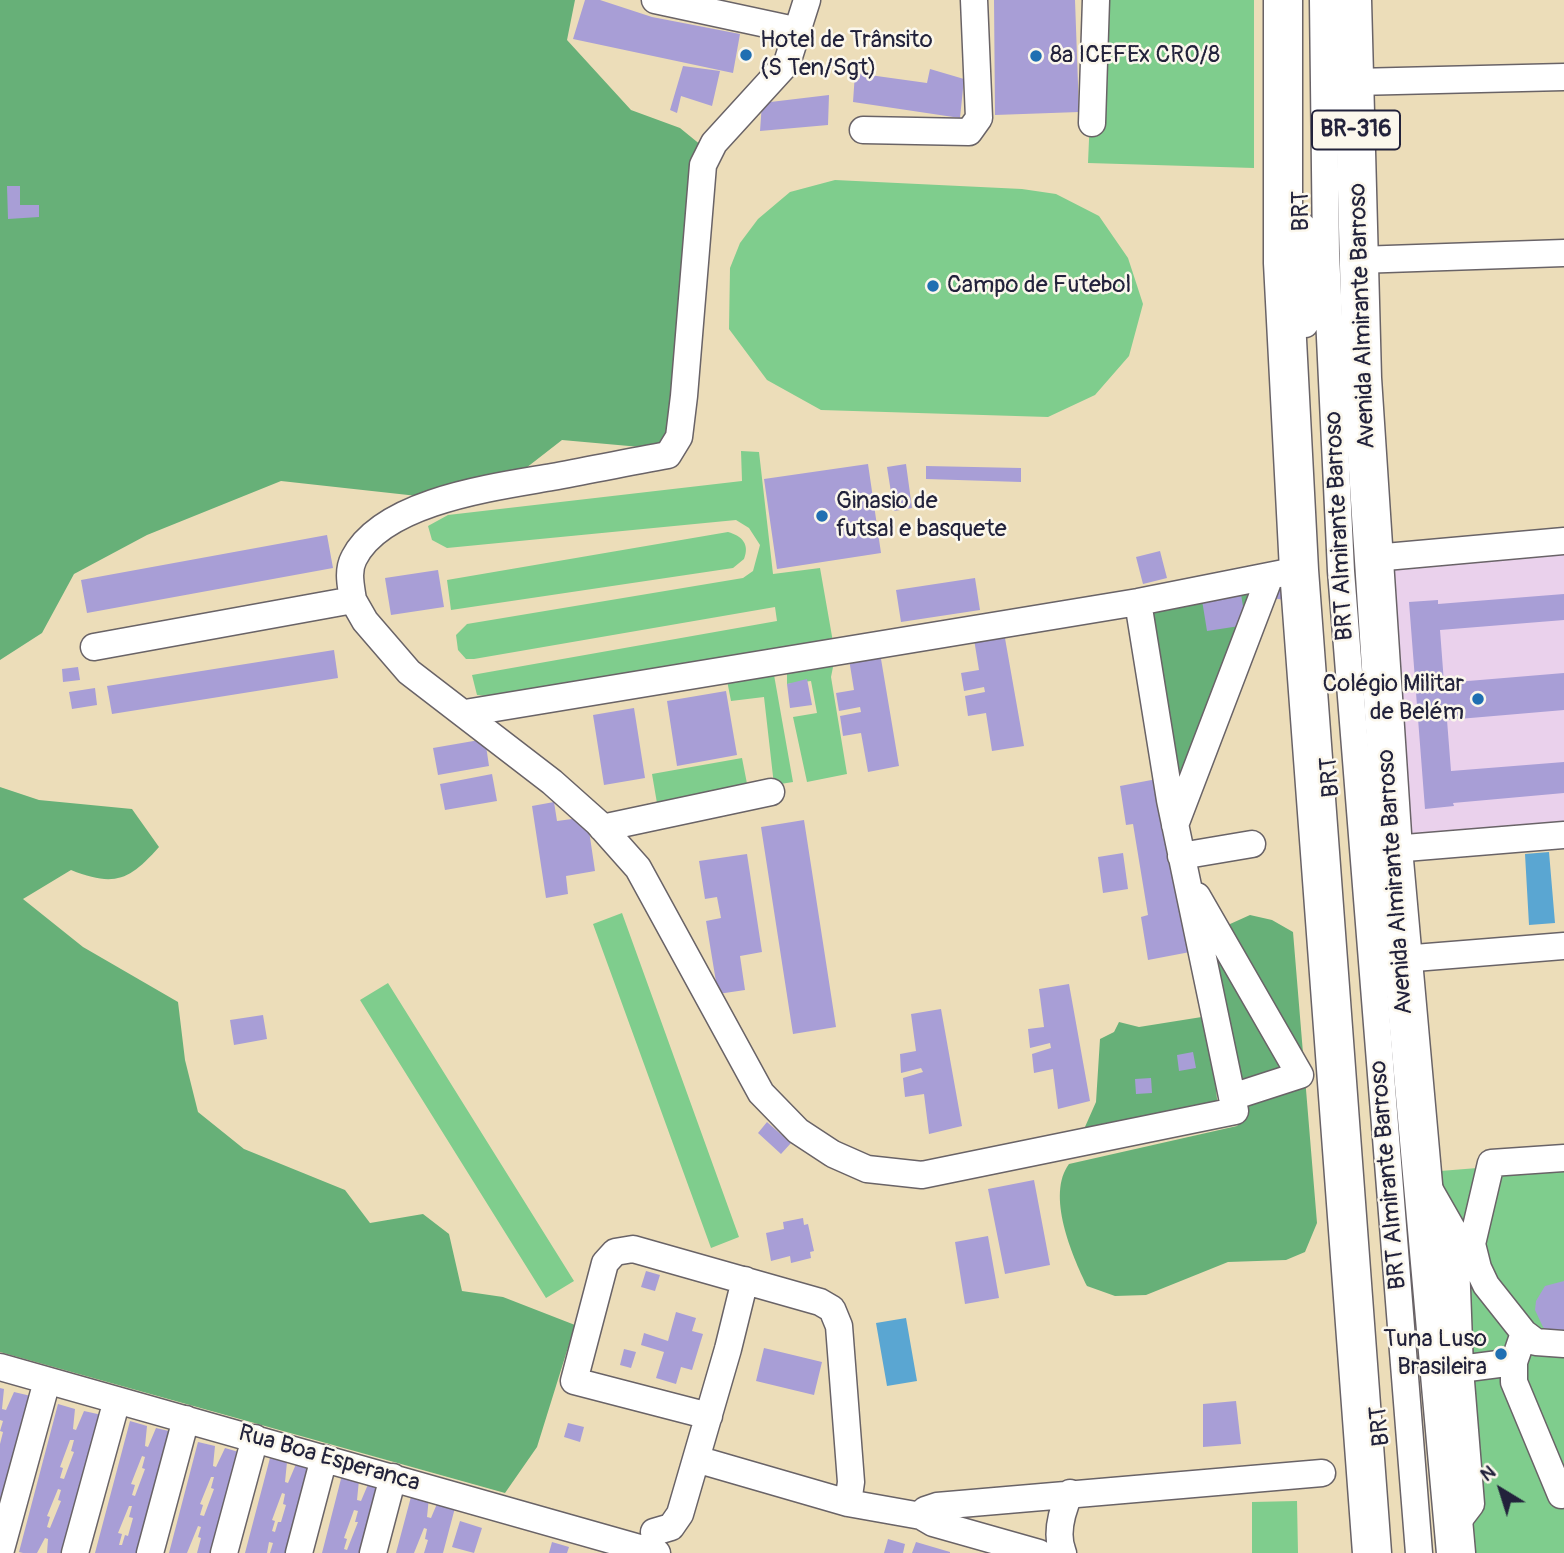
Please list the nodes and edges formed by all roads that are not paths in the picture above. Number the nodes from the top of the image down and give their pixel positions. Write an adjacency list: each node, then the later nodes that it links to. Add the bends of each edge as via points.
1 (655, 0): 9 (street)
2 (807, 0): 9 (street)
3 (974, 0): 13 (street, via 979,118 969,132)
4 (1096, 0): 12 (street)
5 (1283, 0): 18 (highway)
6 (1300, 0): 67 (street, BRT, via 1302,254 1317,571)
7 (1323, 0): 68 (street, BRT Almirante Barroso, via 1326,253 1342,571)
8 (1352, 0): 11 (highway, Avenida Almirante Barroso / BR-316)
9 (799, 31): 19 (street, via 786,63 714,143 703,165 679,437 668,455 429,503 363,544 352,560)
10 (1564, 77): 11 (street)
11 (1355, 82): 15 (highway, Avenida Almirante Barroso / BR-316)
12 (1092, 122)
13 (863, 130)
14 (1564, 253): 15 (street)
15 (1358, 260): 17 (highway, Avenida Almirante Barroso)
16 (1564, 541): 17 (street)
17 (1374, 558): 28 (highway, Avenida Almirante Barroso)
18 (1284, 573): 20 (street); 24 (street); 66 (highway)
19 (353, 600): 21 (street); 22 (street, via 409,673)
20 (1138, 602): 22 (street); 24 (street)
21 (94, 647)
22 (465, 713): 25 (street)
23 (771, 792): 25 (street)
24 (1175, 825): 29 (street)
25 (602, 828): 32 (street, via 638,868 761,1093 798,1131 867,1169 922,1175 1234,1111)
26 (1564, 835): 28 (street)
27 (1252, 844): 29 (street)
28 (1393, 849): 31 (highway, Avenida Almirante Barroso)
29 (1184, 866): 32 (street); 32 (street, via 1300,1075)
30 (1564, 946): 31 (street)
31 (1402, 958): 34 (highway, Avenida Almirante Barroso)
32 (1232, 1097)
33 (1564, 1158): 35 (street, via 1491,1163)
34 (1420, 1175): 35 (street); 55 (highway, Avenida Almirante Barroso)
35 (1466, 1227): 37 (street, via 1486,1285); 41 (street)
36 (745, 1280): 44 (street); 44 (street, via 633,1249 609,1257 601,1276 574,1381); 53 (street, via 820,1302 832,1309 838,1320 851,1482)
37 (1524, 1333): 38 (street, via 1536,1342); 39 (street)
38 (1564, 1344)
39 (1514, 1362): 41 (street); 52 (street, via 1514,1382)
40 (0, 1367): 42 (street, Rua Boa Esperanca)
41 (1460, 1369): 55 (street, via 1471,1504)
42 (47, 1381): 43 (street, Rua Boa Esperanca); 58 (street)
43 (117, 1400): 45 (street, Rua Boa Esperanca); 59 (street)
44 (709, 1416): 48 (street)
45 (186, 1419): 46 (street, Rua Boa Esperanca); 60 (street)
46 (255, 1438): 47 (street, Rua Boa Esperanca); 61 (street)
47 (324, 1458): 50 (street, Rua Boa Esperanca); 62 (street)
48 (696, 1460): 53 (street); 56 (street, via 676,1521)
49 (1322, 1473): 51 (street)
50 (393, 1477): 57 (street, Rua Boa Esperanca); 63 (street)
51 (1070, 1493): 54 (street, via 937,1506); 65 (street, via 1060,1525)
52 (1562, 1495)
53 (848, 1503): 54 (street)
54 (921, 1516): 64 (street)
55 (1456, 1539)
56 (656, 1543): 57 (street, Rua Boa Esperanca)
57 (607, 1546)
58 (0, 1553)
59 (75, 1553)
60 (150, 1553)
61 (224, 1553)
62 (299, 1553)
63 (373, 1553)
64 (1039, 1553)
65 (1063, 1553)
66 (1372, 1553)
67 (1391, 1553)
68 (1419, 1553)

